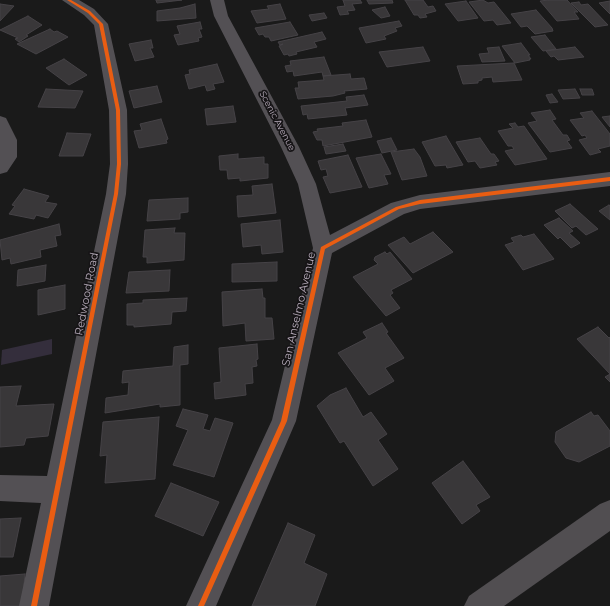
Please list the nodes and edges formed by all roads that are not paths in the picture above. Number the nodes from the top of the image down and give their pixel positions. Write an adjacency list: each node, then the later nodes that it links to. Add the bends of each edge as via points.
1 (69, 0): 8 (street, Redwood Road, via 89,12 100,24 118,110 120,148 116,194)
2 (217, 0): 6 (street, Scenic Avenue, via 221,16 290,146 307,184)
3 (0, 122): 4 (street, via 8,140 8,157)
4 (0, 167)
5 (610, 179): 6 (street, San Anselmo Avenue, via 420,202 398,208)
6 (323, 248): 11 (street, San Anselmo Avenue, via 284,421)
7 (0, 488): 8 (street)
8 (58, 490): 10 (street, Redwood Road)
9 (610, 514): 12 (main road)
10 (34, 606)
11 (201, 606)
12 (479, 606)

